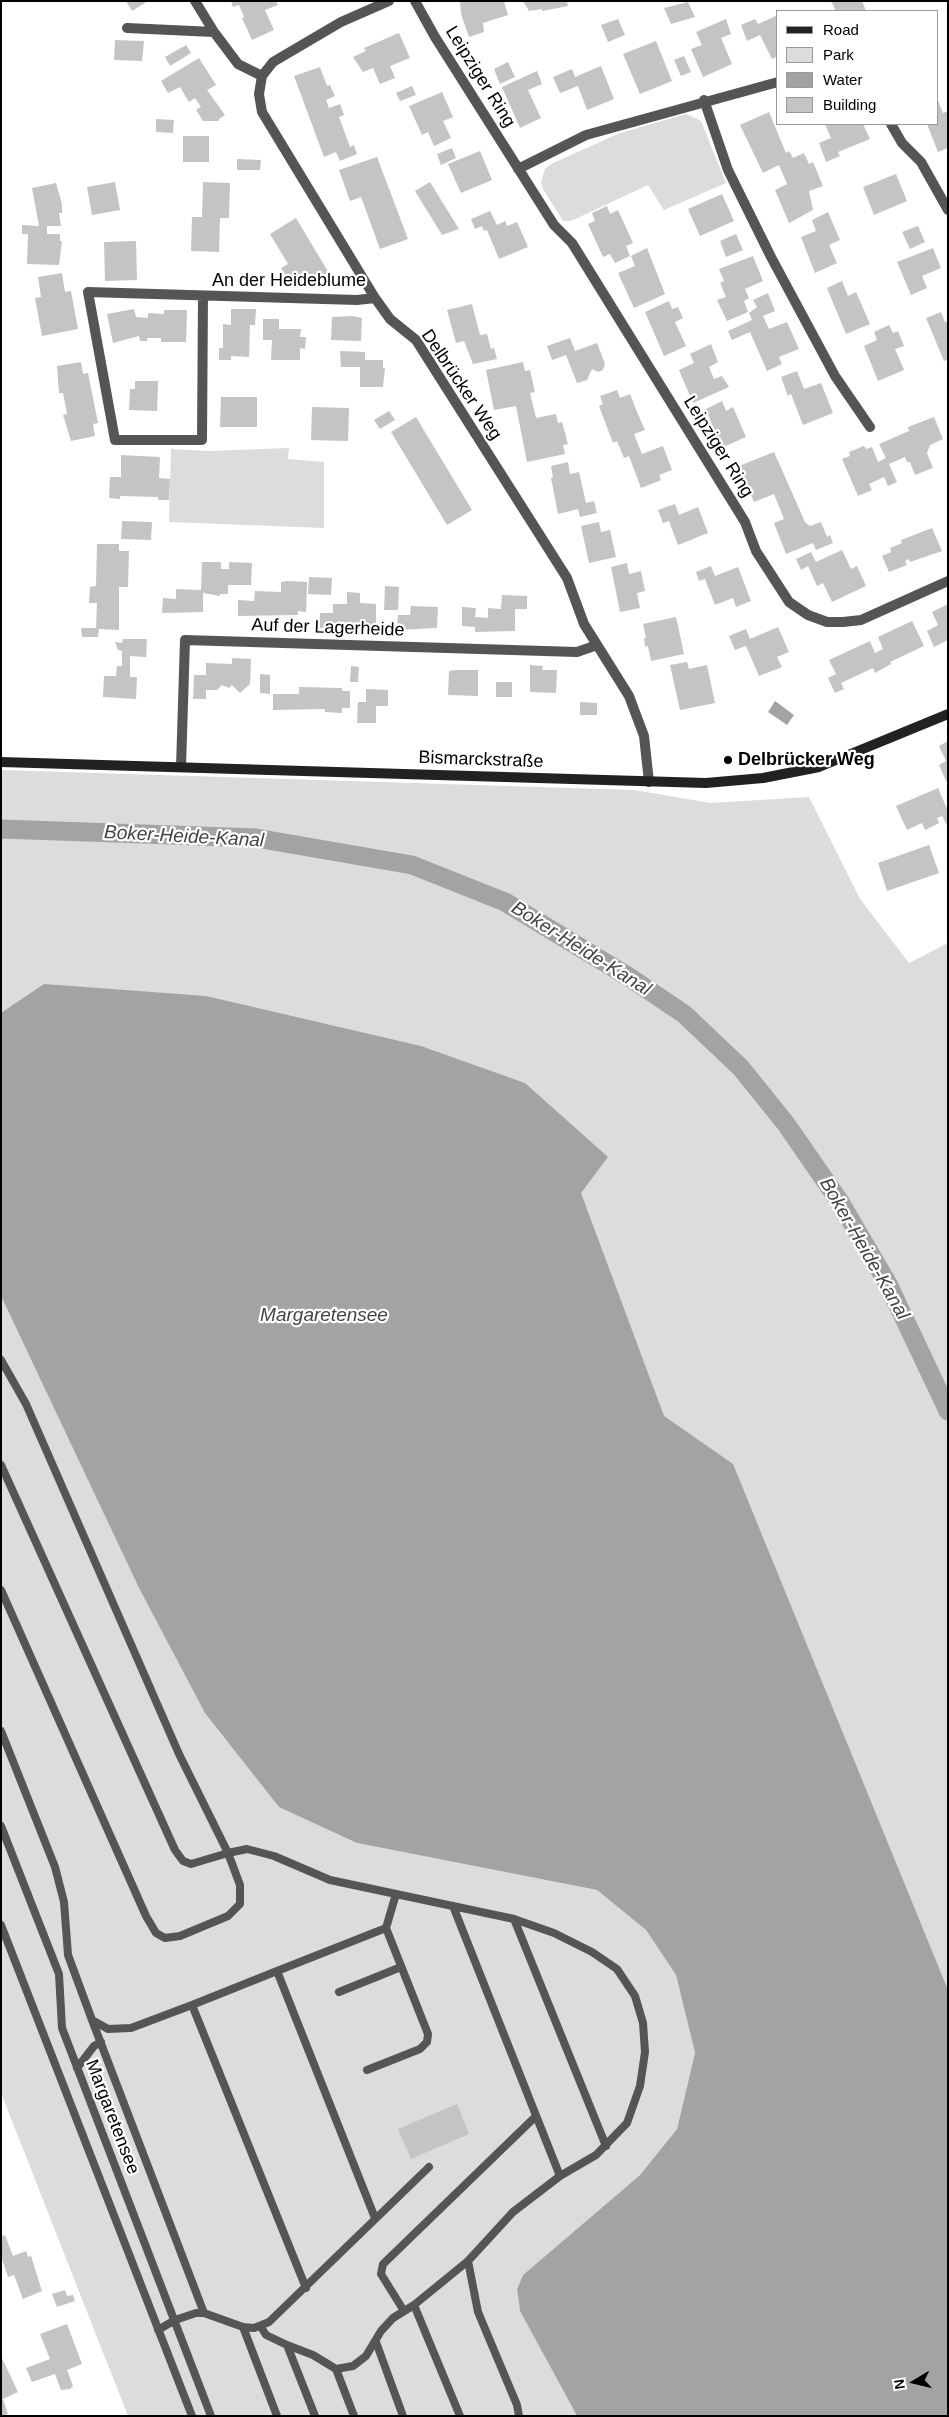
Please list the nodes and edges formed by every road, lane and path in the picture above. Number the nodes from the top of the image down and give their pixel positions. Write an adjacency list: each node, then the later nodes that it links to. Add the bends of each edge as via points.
1 (195, 1): 5 (street)
2 (389, 1): 6 (street, via 341,22 273,62)
3 (415, 1): 10 (street, Leipziger Ring)
4 (127, 28): 5 (street)
5 (214, 32): 6 (street, via 238,64)
6 (262, 76): 13 (street, Delbrücker Weg, via 259,94 262,112)
7 (776, 82): 8 (street)
8 (704, 100): 10 (street, via 586,135); 14 (street, via 728,170 770,257 835,376)
9 (892, 125): 11 (street, via 902,143 922,162)
10 (518, 169): 15 (street, Leipziger Ring, via 554,225 572,243 745,522 756,551 789,602 808,615 827,622 861,620)
11 (948, 210)
12 (203, 296): 12 (street, An der Heideblume, via 88,292 115,440 202,440); 13 (street, An der Heideblume)
13 (375, 298): 16 (street, Delbrücker Weg, via 390,318 416,340 568,578 584,624)
14 (870, 427)
15 (948, 581)
16 (597, 645): 19 (street, Auf der Lagerheide, via 577,652 185,640); 20 (street, Delbrücker Weg, via 630,696 644,736)
17 (948, 714): 20 (main road, Bismarckstraße, via 819,767 730,781)
18 (1, 762): 19 (main road, Bismarckstraße)
19 (181, 768): 20 (main road, Bismarckstraße)
20 (649, 782)
21 (1, 1360): 26 (lane, via 26,1404 179,1754)
22 (1, 1465): 26 (lane, via 175,1850 183,1861 191,1864)
23 (1, 1590): 26 (lane, via 156,1933 165,1938 180,1936 228,1916 240,1904 240,1885)
24 (1, 1731): 32 (lane, via 55,1867 64,1902)
25 (1, 1826): 35 (lane, Margaretensee)
26 (228, 1852): 27 (lane, via 247,1849 265,1853 330,1880)
27 (396, 1894): 28 (lane); 31 (lane)
28 (453, 1906): 29 (lane); 42 (lane)
29 (514, 1919): 43 (lane); 43 (lane, via 554,1933 592,1952 617,1969 635,1996 643,2024 645,2052 640,2086 627,2123)
30 (1, 1924): 55 (lane, Margaretensee)
31 (386, 1928): 33 (lane); 34 (lane)
32 (68, 1955): 35 (lane); 38 (lane)
33 (401, 1967): 36 (lane); 41 (lane, via 428,2034 427,2042 420,2049)
34 (277, 1971): 37 (lane); 46 (lane)
35 (59, 1974): 40 (lane, Margaretensee, via 62,2028)
36 (339, 1992)
37 (192, 2005): 38 (lane, via 131,2028 108,2029); 48 (lane)
38 (92, 2020): 39 (lane)
39 (101, 2042): 40 (lane); 51 (lane)
40 (77, 2068): 52 (lane, Margaretensee)
41 (367, 2070)
42 (536, 2116): 45 (lane); 50 (lane, via 383,2264 381,2274)
43 (606, 2146): 45 (lane)
44 (429, 2167): 46 (lane)
45 (560, 2176): 47 (lane, via 513,2212)
46 (375, 2218): 48 (lane)
47 (468, 2261): 49 (lane); 66 (lane, via 478,2312)
48 (306, 2288): 54 (lane)
49 (414, 2305): 50 (lane); 65 (lane)
50 (404, 2312): 56 (lane, via 393,2318)
51 (204, 2313): 52 (lane); 53 (lane)
52 (174, 2320): 55 (lane); 60 (lane, Margaretensee)
53 (243, 2327): 54 (lane); 61 (lane)
54 (261, 2327): 57 (lane, via 266,2336)
55 (158, 2330): 59 (lane, Margaretensee)
56 (376, 2342): 58 (lane, via 353,2366); 64 (lane)
57 (287, 2345): 58 (lane, via 313,2354); 62 (lane)
58 (336, 2369): 63 (lane)
59 (192, 2416)
60 (211, 2416)
61 (277, 2416)
62 (315, 2416)
63 (354, 2416)
64 (403, 2416)
65 (460, 2416)
66 (519, 2416)

